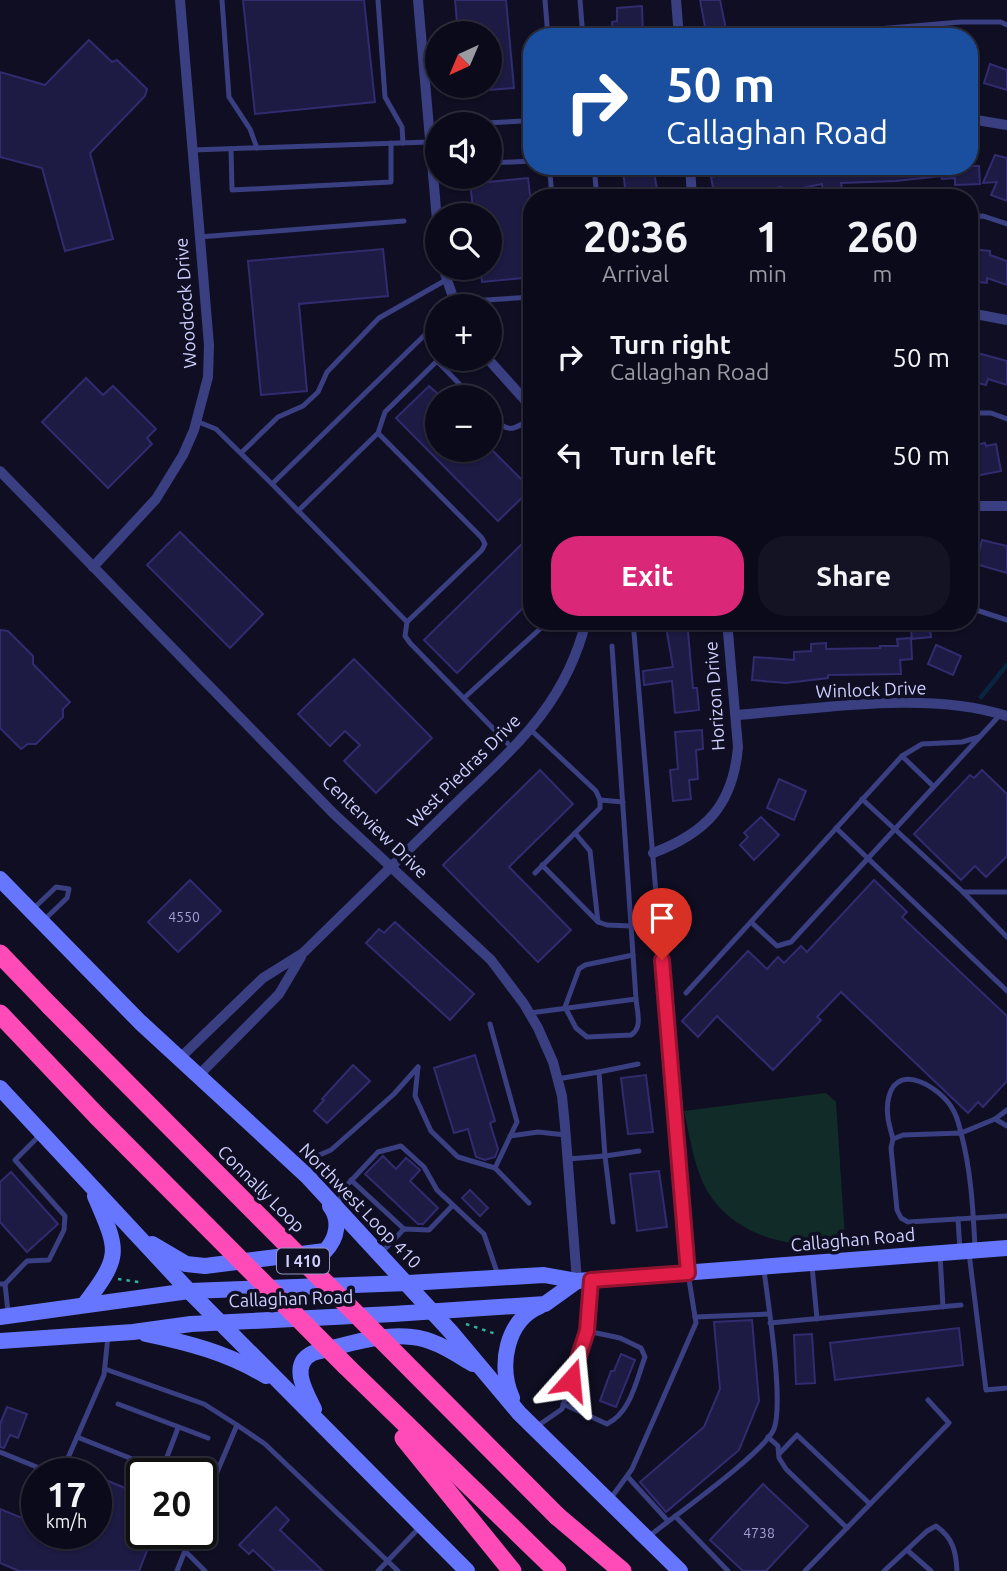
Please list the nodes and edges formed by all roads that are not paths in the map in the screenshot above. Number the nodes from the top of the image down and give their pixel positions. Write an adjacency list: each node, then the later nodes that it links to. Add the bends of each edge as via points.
1 (180, 0): 23 (street, Woodcock Drive)
2 (222, 0): 21 (lane, via 229,97)
3 (378, 0): 20 (lane, via 385,97 402,127)
4 (418, 0): 13 (street)
5 (545, 0): 9 (lane)
6 (580, 0): 10 (lane)
7 (676, 0): 11 (street)
8 (1007, 25): 12 (lane, via 961,22)
9 (547, 28)
10 (582, 28)
11 (678, 28)
12 (889, 28)
13 (431, 112)
14 (978, 120): 17 (street)
15 (523, 121): 16 (lane)
16 (502, 122)
17 (1007, 125)
18 (425, 142): 20 (lane)
19 (391, 143): 20 (lane); 21 (lane); 22 (lane, via 391,182 232,190)
20 (403, 143)
21 (257, 148): 22 (lane)
22 (231, 149): 23 (lane)
23 (193, 150): 29 (street, Woodcock Drive)
24 (523, 161): 25 (lane)
25 (502, 162)
26 (978, 216): 28 (lane)
27 (404, 221): 29 (lane)
28 (1007, 224)
29 (199, 237): 44 (street, Woodcock Drive, via 209,345 208,376)
30 (446, 280): 31 (street); 48 (lane, via 379,318 327,372 318,392 303,406 278,417)
31 (451, 294)
32 (523, 298): 33 (lane)
33 (502, 300)
34 (978, 315): 35 (street)
35 (1007, 320)
36 (425, 335): 50 (lane)
37 (428, 371): 47 (lane, via 385,412)
38 (449, 371): 40 (lane)
39 (499, 371): 41 (street)
40 (461, 385)
41 (523, 398)
42 (978, 413): 43 (lane)
43 (1007, 419)
44 (197, 421): 48 (lane, via 216,429); 54 (street, Woodcock Drive, via 156,499)
45 (523, 424): 46 (lane, via 510,429)
46 (502, 426)
47 (378, 433): 53 (lane); 57 (lane, via 485,544)
48 (241, 453): 50 (lane)
49 (0, 471): 54 (street, Centerview Drive)
50 (272, 484): 53 (lane)
51 (978, 506): 52 (street)
52 (1007, 506)
53 (298, 511): 57 (lane)
54 (93, 567): 80 (street, Centerview Drive)
55 (978, 611): 56 (lane)
56 (1007, 620)
57 (407, 622): 63 (lane, via 405,636 410,643)
58 (539, 630): 63 (lane)
59 (583, 630): 66 (street, West Piedras Drive, via 567,676)
60 (634, 630): 77 (lane)
61 (728, 630): 64 (street, Horizon Drive)
62 (612, 646): 73 (lane)
63 (464, 698): 68 (lane)
64 (736, 715): 65 (street, Winlock Drive, via 918,703); 77 (street, Horizon Drive, via 737,766 720,808 697,832)
65 (1004, 715): 67 (lane)
66 (531, 730): 68 (street, West Piedras Drive); 72 (lane)
67 (979, 737): 69 (lane, via 922,744); 70 (lane)
68 (512, 748): 80 (street, West Piedras Drive)
69 (902, 756): 70 (lane); 71 (lane)
70 (933, 786): 75 (lane)
71 (862, 799): 74 (lane); 75 (lane)
72 (600, 800): 73 (lane); 76 (lane, via 600,808)
73 (622, 802): 88 (lane)
74 (836, 828): 78 (lane); 87 (lane)
75 (894, 828): 78 (lane); 83 (lane)
76 (575, 833): 79 (lane); 86 (lane, via 590,851)
77 (653, 853): 136 (lane)
78 (867, 858): 87 (lane, via 791,942 778,946); 93 (lane)
79 (542, 865): 81 (lane); 86 (lane)
80 (390, 868): 90 (street, West Piedras Drive); 97 (street, Centerview Drive, via 491,960)
81 (535, 873)
82 (0, 879): 85 (main road, Northwest Loop 410)
83 (963, 892): 84 (lane); 89 (lane)
84 (1007, 892)
85 (36, 917): 85 (lane, via 67,898 69,889 56,887); 100 (main road, Northwest Loop 410)
86 (598, 922): 88 (lane)
87 (751, 922): 94 (lane)
88 (631, 926): 92 (lane)
89 (1007, 937)
90 (303, 953): 100 (street, West Piedras Drive, via 263,978); 103 (street, West Piedras Drive, via 279,994)
91 (0, 954): 183 (highway, Connally Loop / I 410, bridge)
92 (633, 955): 95 (lane); 96 (lane, via 579,969)
93 (1007, 991)
94 (686, 993)
95 (636, 999): 96 (lane); 96 (lane, via 638,1027 631,1035 587,1037 576,1028)
96 (565, 1007): 97 (lane)
97 (530, 1013): 104 (street, Centerview Drive)
98 (0, 1014): 157 (highway, I 410, bridge)
99 (490, 1024): 112 (lane, via 517,1122)
100 (179, 1059): 103 (main road, Northwest Loop 410)
101 (638, 1064): 102 (lane)
102 (599, 1072): 104 (lane); 115 (lane)
103 (198, 1076): 118 (main road, Northwest Loop 410)
104 (557, 1079): 111 (street, Centerview Drive)
105 (0, 1087): 109 (main road)
106 (1007, 1110): 107 (lane)
107 (995, 1119): 108 (lane); 110 (lane)
108 (1007, 1126)
109 (42, 1132): 120 (main road); 140 (lane, via 15,1160 65,1216 64,1230 49,1260 27,1261)
110 (961, 1133): 113 (lane); 113 (lane, via 953,1109 943,1097 932,1087 910,1079 898,1083 889,1094); 125 (lane)
111 (566, 1135): 112 (lane); 116 (street, Centerview Drive)
112 (510, 1136): 117 (lane)
113 (893, 1139): 126 (lane, via 901,1218 908,1222)
114 (639, 1151): 115 (lane)
115 (605, 1156): 116 (lane); 127 (lane)
116 (568, 1159): 138 (street, Centerview Drive)
117 (495, 1168): 118 (lane, via 458,1157 431,1131 415,1096 418,1067 331,1150 317,1156); 121 (lane)
118 (305, 1174): 123 (main road, Northwest Loop 410); 129 (main road, via 337,1220 332,1244 325,1251 205,1266 186,1264)
119 (351, 1180): 122 (lane, via 378,1152 401,1146); 123 (lane); 128 (lane)
120 (90, 1184): 129 (main road); 143 (main road, via 113,1236 114,1252 103,1281)
121 (530, 1203)
122 (453, 1205): 128 (lane, via 429,1230); 137 (lane, via 484,1234)
123 (336, 1207): 133 (main road, Northwest Loop 410)
124 (1007, 1216): 125 (lane)
125 (973, 1218): 126 (lane); 131 (lane)
126 (958, 1219): 131 (lane)
127 (613, 1222)
128 (404, 1229): 133 (lane)
129 (138, 1236): 141 (main road)
130 (1007, 1248): 131 (main road, Callaghan Road)
131 (968, 1250): 132 (main road, Callaghan Road); 160 (lane, via 986,1390)
132 (940, 1253): 134 (main road, Callaghan Road); 145 (lane)
133 (380, 1254): 139 (main road, Northwest Loop 410)
134 (812, 1263): 135 (main road, Callaghan Road); 150 (lane)
135 (764, 1267): 136 (main road, Callaghan Road); 147 (lane)
136 (688, 1273): 138 (main road, Callaghan Road); 149 (lane)
137 (499, 1278): 138 (main road, Callaghan Road, via 544,1275); 139 (main road, Callaghan Road)
138 (584, 1281): 142 (main road); 153 (lane)
139 (408, 1283): 141 (main road, Callaghan Road); 146 (main road, Northwest Loop 410)
140 (3, 1284): 148 (lane)
141 (189, 1291): 143 (main road, Callaghan Road); 151 (main road)
142 (545, 1304): 146 (main road, Callaghan Road); 165 (main road, via 518,1322 506,1352 507,1386)
143 (85, 1305): 148 (main road, Callaghan Road)
144 (961, 1305): 145 (lane)
145 (943, 1307): 150 (lane)
146 (433, 1312): 151 (main road, Callaghan Road); 159 (main road, Northwest Loop 410)
147 (769, 1314): 149 (lane); 152 (lane)
148 (4, 1316)
149 (695, 1317): 180 (lane)
150 (817, 1319): 152 (lane)
151 (220, 1322): 154 (main road, Callaghan Road); 161 (main road)
152 (770, 1324): 171 (lane, via 777,1392 774,1429)
153 (587, 1331): 164 (lane); 164 (lane, via 620,1338 641,1348 645,1357 626,1409 617,1419 607,1424)
154 (133, 1332): 155 (main road, Callaghan Road); 161 (main road, via 213,1350)
155 (108, 1333): 156 (main road, Callaghan Road); 158 (lane)
156 (0, 1341)
157 (346, 1366): 192 (highway); 198 (highway, I 410)
158 (105, 1369): 167 (lane, via 204,1404); 170 (lane)
159 (484, 1370): 165 (main road, Northwest Loop 410); 166 (main road, via 442,1346 413,1336 376,1337 313,1353 304,1357 301,1376)
160 (1007, 1388)
161 (288, 1390): 166 (main road)
162 (928, 1400): 182 (lane, via 950,1423)
163 (118, 1404): 168 (lane)
164 (563, 1404): 169 (lane)
165 (519, 1413): 169 (main road, Northwest Loop 410)
166 (320, 1422): 186 (main road)
167 (237, 1425): 179 (lane); 191 (lane, via 265,1444)
168 (178, 1428): 172 (lane); 177 (lane)
169 (535, 1428): 181 (main road, Northwest Loop 410)
170 (77, 1437): 175 (lane); 176 (lane)
171 (768, 1437): 174 (lane, via 778,1446); 184 (lane)
172 (208, 1438)
173 (0, 1452): 178 (lane)
174 (779, 1454): 182 (lane, via 797,1435); 187 (lane, via 786,1469)
175 (68, 1458)
176 (131, 1458)
177 (167, 1458)
178 (21, 1461)
179 (217, 1472)
180 (627, 1476): 181 (lane); 185 (lane)
181 (608, 1502): 188 (main road, Northwest Loop 410)
182 (870, 1504): 187 (lane)
183 (557, 1516): 199 (highway, Connally Loop / I 410); 200 (highway)
184 (675, 1516): 185 (lane); 202 (lane)
185 (668, 1521): 188 (lane)
186 (422, 1525): 191 (lane); 197 (main road)
187 (847, 1528): 203 (lane)
188 (646, 1539): 201 (main road, Northwest Loop 410)
189 (907, 1550): 204 (lane); 205 (lane); 206 (lane, via 936,1526 948,1534)
190 (185, 1551): 193 (lane); 194 (lane)
191 (388, 1561): 195 (lane); 196 (lane)
192 (510, 1570)
193 (177, 1571)
194 (205, 1571)
195 (378, 1571)
196 (398, 1571)
197 (467, 1571)
198 (557, 1571)
199 (611, 1571)
200 (622, 1571)
201 (680, 1571)
202 (727, 1571)
203 (804, 1571)
204 (884, 1571)
205 (931, 1571)
206 (957, 1571)

